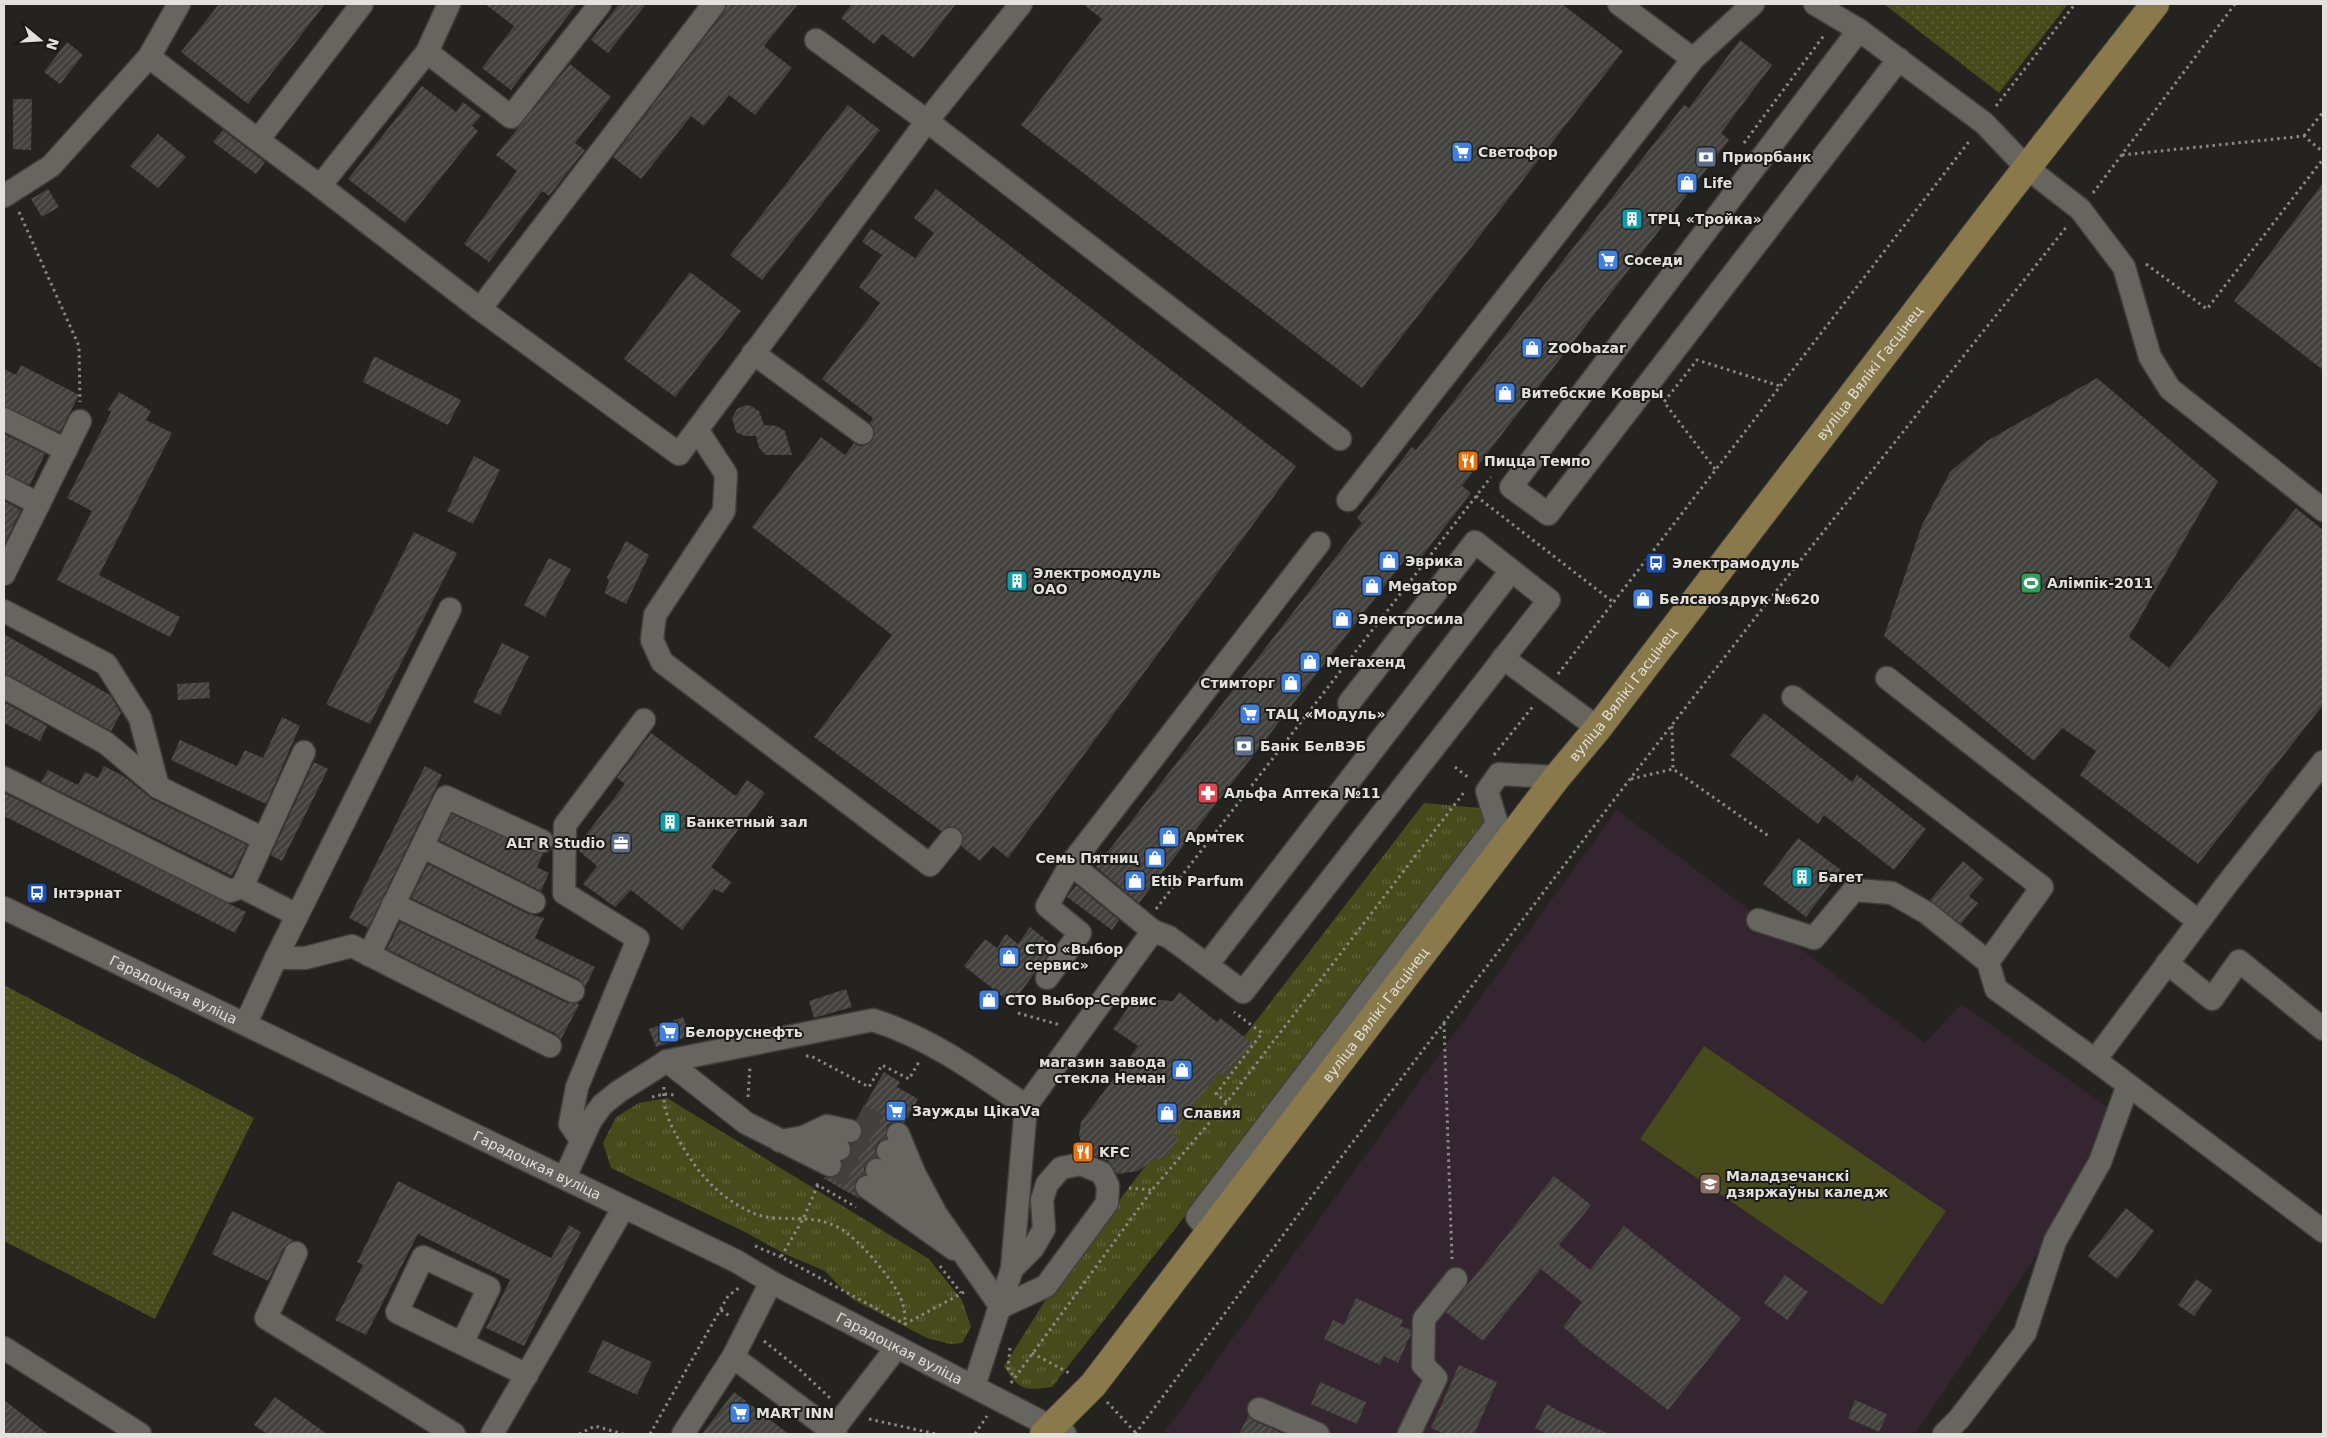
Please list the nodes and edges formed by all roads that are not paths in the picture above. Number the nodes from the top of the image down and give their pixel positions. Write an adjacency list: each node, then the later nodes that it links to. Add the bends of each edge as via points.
1 (179, 4): 14 (street)
2 (362, 4): 18 (street)
3 (449, 4): 13 (street)
4 (600, 4): 13 (street, via 511,117)
5 (714, 4): 22 (street)
6 (1021, 4): 17 (street)
7 (1619, 4): 15 (street)
8 (1753, 4): 15 (street)
9 (1815, 4): 11 (street)
10 (2155, 4): 19 (main road, вуліца Вялікі Гасцінец)
11 (1859, 30): 16 (street); 16 (street, via 1511,487 1548,514)
12 (816, 40): 17 (street)
13 (427, 52): 20 (street)
14 (149, 57): 18 (street); 21 (street, via 51,166)
15 (1693, 59): 31 (street)
16 (1899, 60): 19 (street, via 1984,123)
17 (927, 122): 23 (street); 28 (street)
18 (258, 140): 20 (street)
19 (2027, 168): 33 (street, via 2080,209 2124,267 2150,357 2170,389); 45 (main road, вуліца Вялікі Гасцінец)
20 (320, 186): 22 (street)
21 (6, 195)
22 (480, 309): 26 (street, via 679,454)
23 (753, 353): 26 (street); 27 (street)
24 (4, 419): 29 (street)
25 (80, 420): 29 (street)
26 (698, 431): 52 (street, via 726,474 724,510 655,615 652,640 662,662 930,865)
27 (862, 434)
28 (1340, 439)
29 (66, 450): 32 (street)
30 (4, 486): 32 (street)
31 (1348, 500)
32 (39, 504): 35 (street)
33 (2323, 510)
34 (1319, 543): 55 (street)
35 (5, 569)
36 (1511, 571): 39 (street, via 1549,600); 43 (street, via 1475,542); 68 (street)
37 (450, 610): 60 (street)
38 (4, 611): 50 (street, via 106,664 140,718)
39 (1503, 658): 45 (street); 68 (street, via 1243,992)
40 (1887, 678): 62 (street)
41 (4, 687): 50 (street, via 106,743)
42 (1793, 697): 66 (street, via 2042,888)
43 (1349, 703)
44 (644, 720): 79 (street, via 565,825 564,893 638,939 576,1087 570,1124)
45 (1598, 728): 48 (main road, вуліца Вялікі Гасцінец)
46 (304, 752): 51 (street)
47 (2323, 762): 62 (street)
48 (1557, 777): 87 (main road, вуліца Вялікі Гасцінец); 87 (street, via 1499,774 1486,791 1497,824 1196,1216)
49 (4, 778): 56 (street, via 230,891)
50 (158, 787): 51 (street)
51 (264, 839): 56 (street)
52 (951, 839)
53 (542, 841): 54 (street, via 446,797)
54 (423, 846): 57 (street); 58 (street)
55 (1071, 864): 63 (street); 69 (street, via 1047,906 1080,933)
56 (242, 887): 60 (street)
57 (534, 902)
58 (393, 904): 64 (street); 70 (street)
59 (4, 908): 71 (street, Гарадоцкая вуліца)
60 (297, 915): 65 (street)
61 (1758, 920): 66 (street, via 1814,938 1854,890 1892,892 1928,914)
62 (2198, 921): 67 (street)
63 (1148, 927): 68 (street, via 1169,937); 77 (street)
64 (369, 955): 65 (street, via 352,946 305,958); 73 (street)
65 (276, 958): 71 (street)
66 (1988, 962): 74 (street, via 1996,990)
67 (2167, 963): 72 (street, via 2212,999 2239,961); 74 (street)
68 (1208, 965)
69 (1047, 978)
70 (573, 991)
71 (246, 1023): 83 (street, Гарадоцкая вуліца)
72 (2323, 1029)
73 (550, 1046)
74 (2095, 1060): 76 (street)
75 (667, 1062): 77 (street, via 873,1020 898,1028 959,1059); 79 (street, via 602,1105); 80 (street, via 746,1123)
76 (2128, 1085): 86 (street); 109 (street, via 2100,1162 2055,1241 2025,1333)
77 (1026, 1106): 90 (street)
78 (804, 1137): 80 (street); 82 (street); 82 (street, via 827,1126)
79 (581, 1140): 83 (street)
80 (780, 1141): 82 (street)
81 (893, 1142): 85 (street)
82 (841, 1144)
83 (565, 1177): 84 (street, Гарадоцкая вуліца)
84 (624, 1207): 91 (street, Гарадоцкая вуліца); 98 (street)
85 (936, 1214): 89 (street); 89 (street, via 872,1179)
86 (2323, 1231)
87 (1209, 1232): 101 (main road, вуліца Вялікі Гасцінец)
88 (296, 1253): 104 (street, via 266,1318)
89 (971, 1262): 93 (street)
90 (1012, 1268): 93 (street); 93 (street, via 1033,1248 1044,1229 1042,1200 1048,1184 1061,1168 1081,1164 1102,1173 1108,1186 1107,1203 1046,1286)
91 (764, 1277): 95 (street, Гарадоцкая вуліца); 97 (street, via 747,1328)
92 (1456, 1279): 108 (street, via 1424,1319 1423,1365 1436,1378)
93 (1001, 1307): 99 (street)
94 (462, 1343): 98 (street)
95 (897, 1347): 99 (street, Гарадоцкая вуліца); 102 (street)
96 (4, 1348): 103 (street)
97 (733, 1357): 102 (street); 106 (street)
98 (527, 1375): 105 (street)
99 (974, 1386): 101 (street, Гарадоцкая вуліца)
100 (1259, 1409): 107 (street)
101 (1057, 1432)
102 (833, 1433)
103 (140, 1434)
104 (454, 1434)
105 (492, 1434)
106 (684, 1434)
107 (1318, 1434)
108 (1409, 1434)
109 (1944, 1434)

